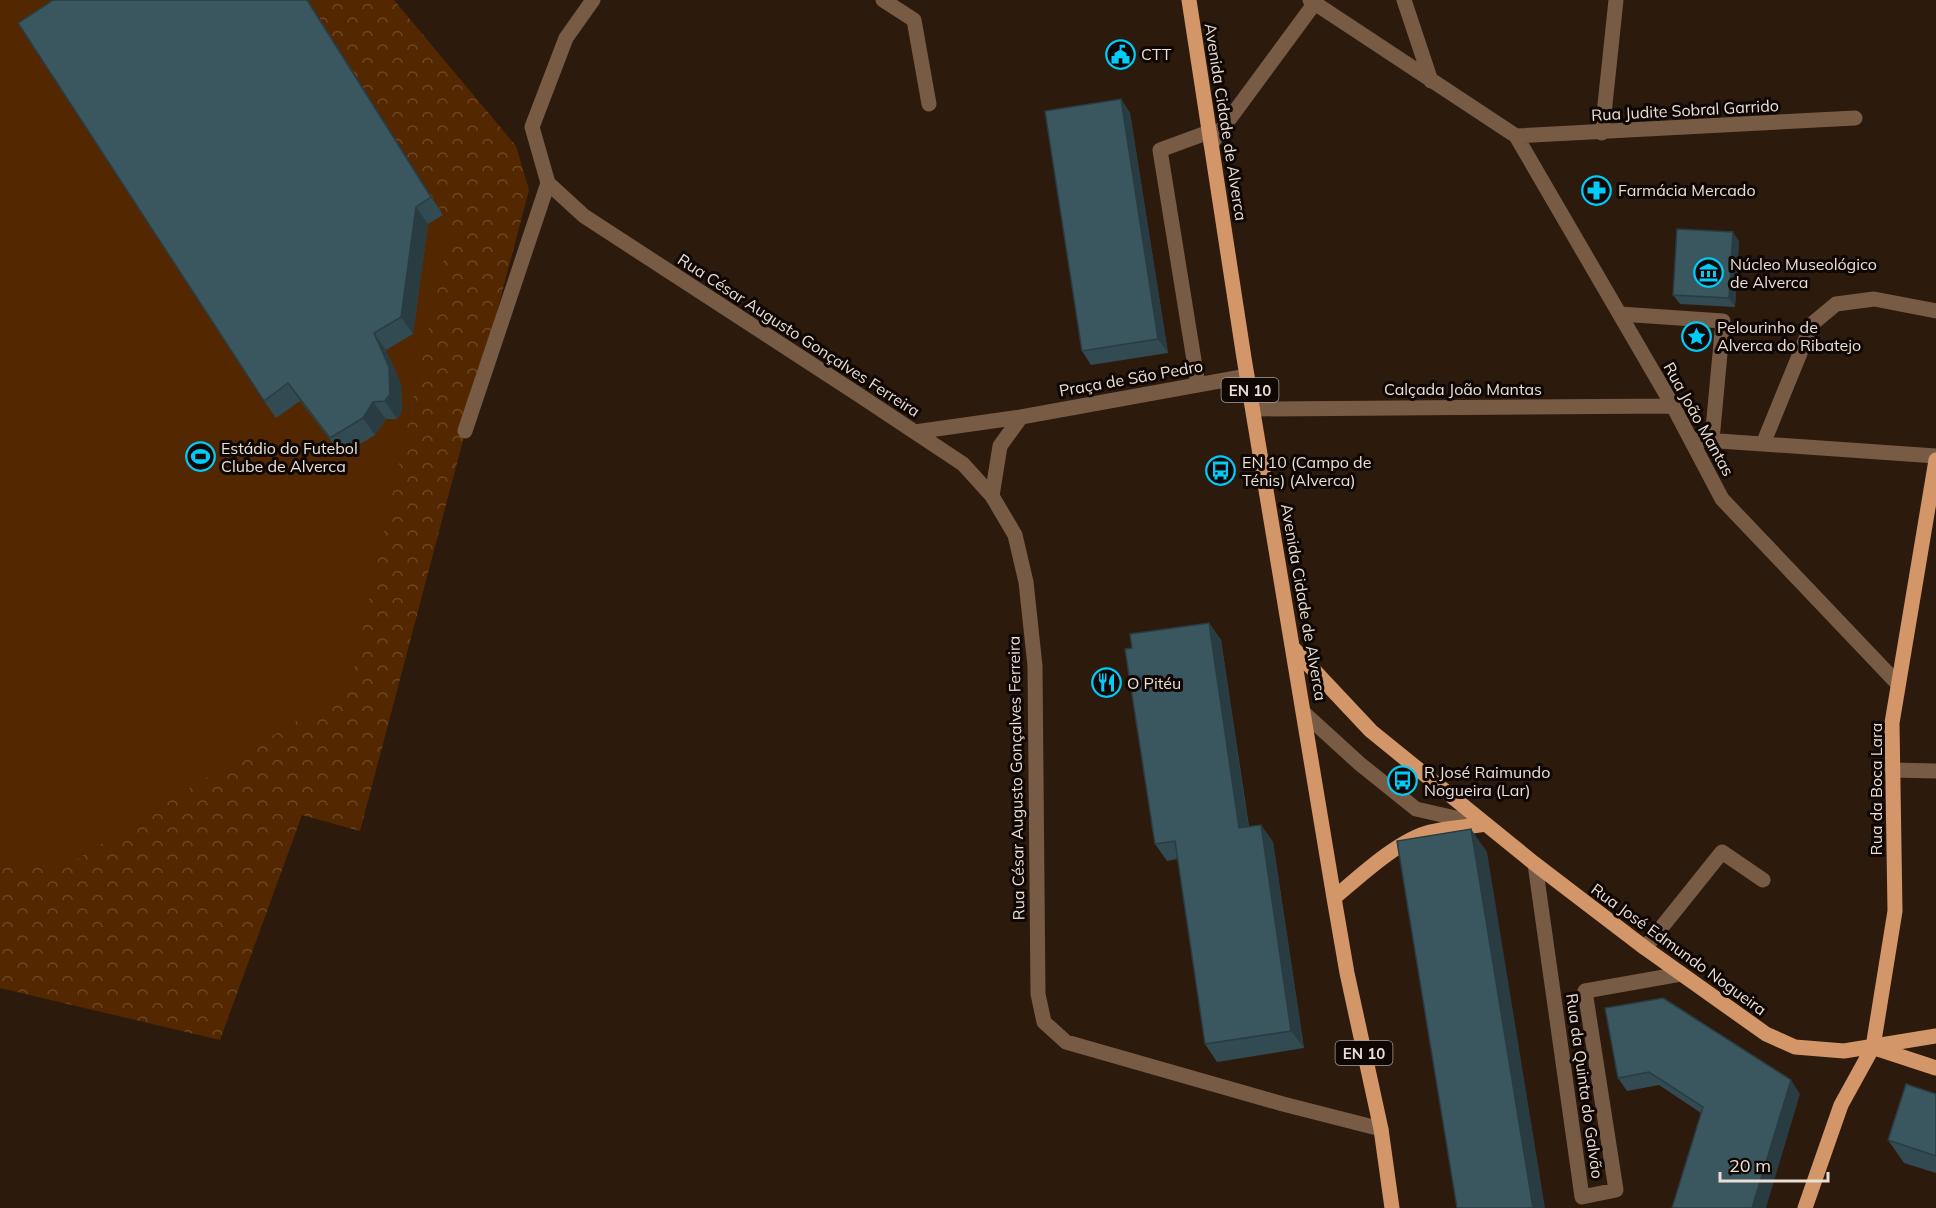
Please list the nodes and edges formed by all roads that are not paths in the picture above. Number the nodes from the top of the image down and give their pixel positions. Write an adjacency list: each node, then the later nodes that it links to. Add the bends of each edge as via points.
1 (593, 0): 13 (street, via 566,38 532,127)
2 (883, 0): 8 (street, via 914,20)
3 (1189, 0): 12 (main road, Avenida Cidade de Alverca / EN 10)
4 (1404, 0): 7 (street)
5 (1616, 0): 10 (street)
6 (1314, 1): 7 (street); 12 (street)
7 (1431, 81): 11 (street)
8 (929, 104)
9 (1855, 118): 10 (street, Rua Judite Sobral Garrido)
10 (1602, 133): 11 (street, Rua Judite Sobral Garrido)
11 (1516, 136): 15 (street, Rua João Mantas)
12 (1210, 138): 16 (main road, Avenida Cidade de Alverca / EN 10); 17 (street, via 1160,150)
13 (548, 183): 21 (street); 22 (street, Rua César Augusto Gonçalves Ferreira, via 584,216)
14 (1936, 311): 25 (street, via 1874,299 1836,304 1812,324)
15 (1620, 314): 18 (street, Rua João Mantas); 24 (street, via 1723,321)
16 (1247, 376): 17 (street, Praça de São Pedro); 19 (main road, Avenida Cidade de Alverca / EN 10)
17 (1198, 385): 20 (street, Praça de São Pedro)
18 (1673, 406): 19 (street, Calçada João Mantas); 23 (street, Rua João Mantas)
19 (1253, 409): 28 (main road, Avenida Cidade de Alverca / EN 10)
20 (1021, 417): 22 (street, Praça de São Pedro); 27 (street, via 1000,446)
21 (465, 431)
22 (915, 432): 27 (street, Rua César Augusto Gonçalves Ferreira, via 963,464)
23 (1690, 439): 24 (street); 29 (street, Rua João Mantas, via 1722,499)
24 (1712, 440): 25 (street)
25 (1763, 444): 26 (street)
26 (1936, 458): 29 (main road, Rua da Boca Lara)
27 (992, 496): 42 (street, Rua César Augusto Gonçalves Ferreira, via 1015,535 1026,582 1035,666 1038,994 1044,1022 1066,1042)
28 (1293, 648): 30 (main road, Avenida Cidade de Alverca / EN 10); 33 (main road, Rua José Edmundo Nogueira, via 1371,731)
29 (1898, 684): 31 (main road, Rua da Boca Lara, via 1892,723)
30 (1304, 713): 33 (street, Rua José Edmundo Nogueira, via 1416,809); 36 (main road, Avenida Cidade de Alverca / EN 10)
31 (1892, 770): 32 (street); 40 (main road, Rua da Boca Lara, via 1895,910)
32 (1936, 771)
33 (1485, 824): 34 (main road, Rua José Edmundo Nogueira); 36 (main road, via 1428,832 1397,848)
34 (1535, 864): 37 (main road, Rua José Edmundo Nogueira); 38 (street, Rua da Quinta do Galvão, via 1582,1197 1616,1190 1585,991)
35 (1762, 880): 37 (street, via 1722,852)
36 (1334, 898): 42 (main road, Avenida Cidade de Alverca / EN 10)
37 (1645, 948): 38 (main road, Rua José Edmundo Nogueira)
38 (1681, 974): 40 (main road, Rua José Edmundo Nogueira, via 1766,1034 1795,1047 1844,1051)
39 (1936, 1036): 40 (main road, Rua José Edmundo Nogueira)
40 (1873, 1047): 41 (main road); 44 (main road, Rua da Boca Lara, via 1841,1105)
41 (1936, 1068)
42 (1381, 1129): 43 (main road, Avenida Cidade de Alverca / EN 10)
43 (1392, 1208)
44 (1805, 1208)

